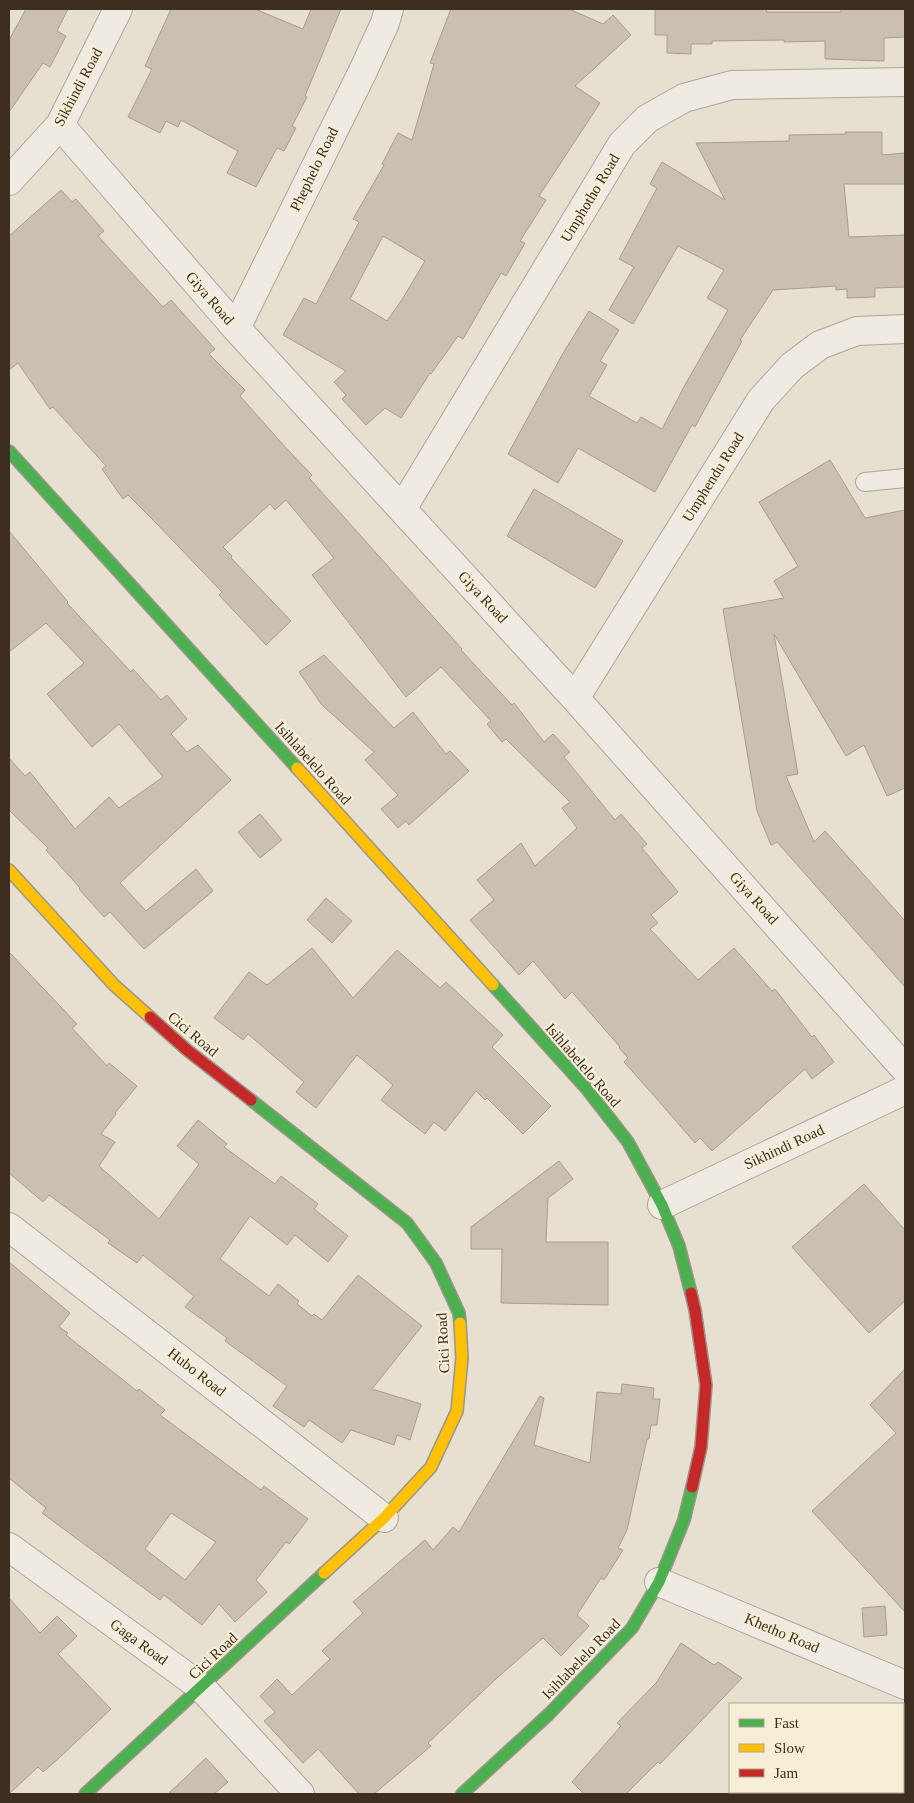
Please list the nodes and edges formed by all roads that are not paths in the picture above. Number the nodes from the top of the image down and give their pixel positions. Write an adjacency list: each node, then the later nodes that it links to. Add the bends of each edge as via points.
1 (118, 9): 4 (street, Sikhindi Road)
2 (389, 9): 6 (street, Phephelo Road, via 363,71)
3 (905, 82): 11 (street, Umphotho Road, via 732,86 684,98 648,119 622,144)
4 (60, 125): 5 (street, Sikhindi Road); 6 (street, Giya Road)
5 (9, 181)
6 (236, 328): 11 (street, Giya Road)
7 (905, 329): 12 (street, Umphendu Road, via 858,332 820,345 792,366 767,393)
8 (9, 451): 16 (street, Isihlabelelo Road, via 586,1088 628,1142)
9 (905, 478): 10 (lane)
10 (865, 482)
11 (402, 509): 12 (street, Giya Road)
12 (575, 698): 14 (street, Giya Road)
13 (9, 870): 18 (street, Cici Road, via 114,985 187,1050 407,1223 436,1263 460,1313 462,1358 457,1411 431,1467)
14 (905, 1069)
15 (905, 1090): 16 (street, Sikhindi Road)
16 (662, 1205): 20 (street, Isihlabelelo Road, via 679,1246 695,1310 706,1386 701,1447 684,1520)
17 (9, 1227): 18 (street, Hubo Road)
18 (384, 1518): 22 (street, Cici Road)
19 (9, 1547): 22 (street, Gaga Road)
20 (659, 1582): 21 (street, Khetho Road); 25 (street, Isihlabelelo Road, via 632,1628 549,1714)
21 (905, 1685)
22 (201, 1687): 23 (street, Cici Road); 24 (street, Gaga Road)
23 (85, 1794)
24 (300, 1794)
25 (462, 1794)

